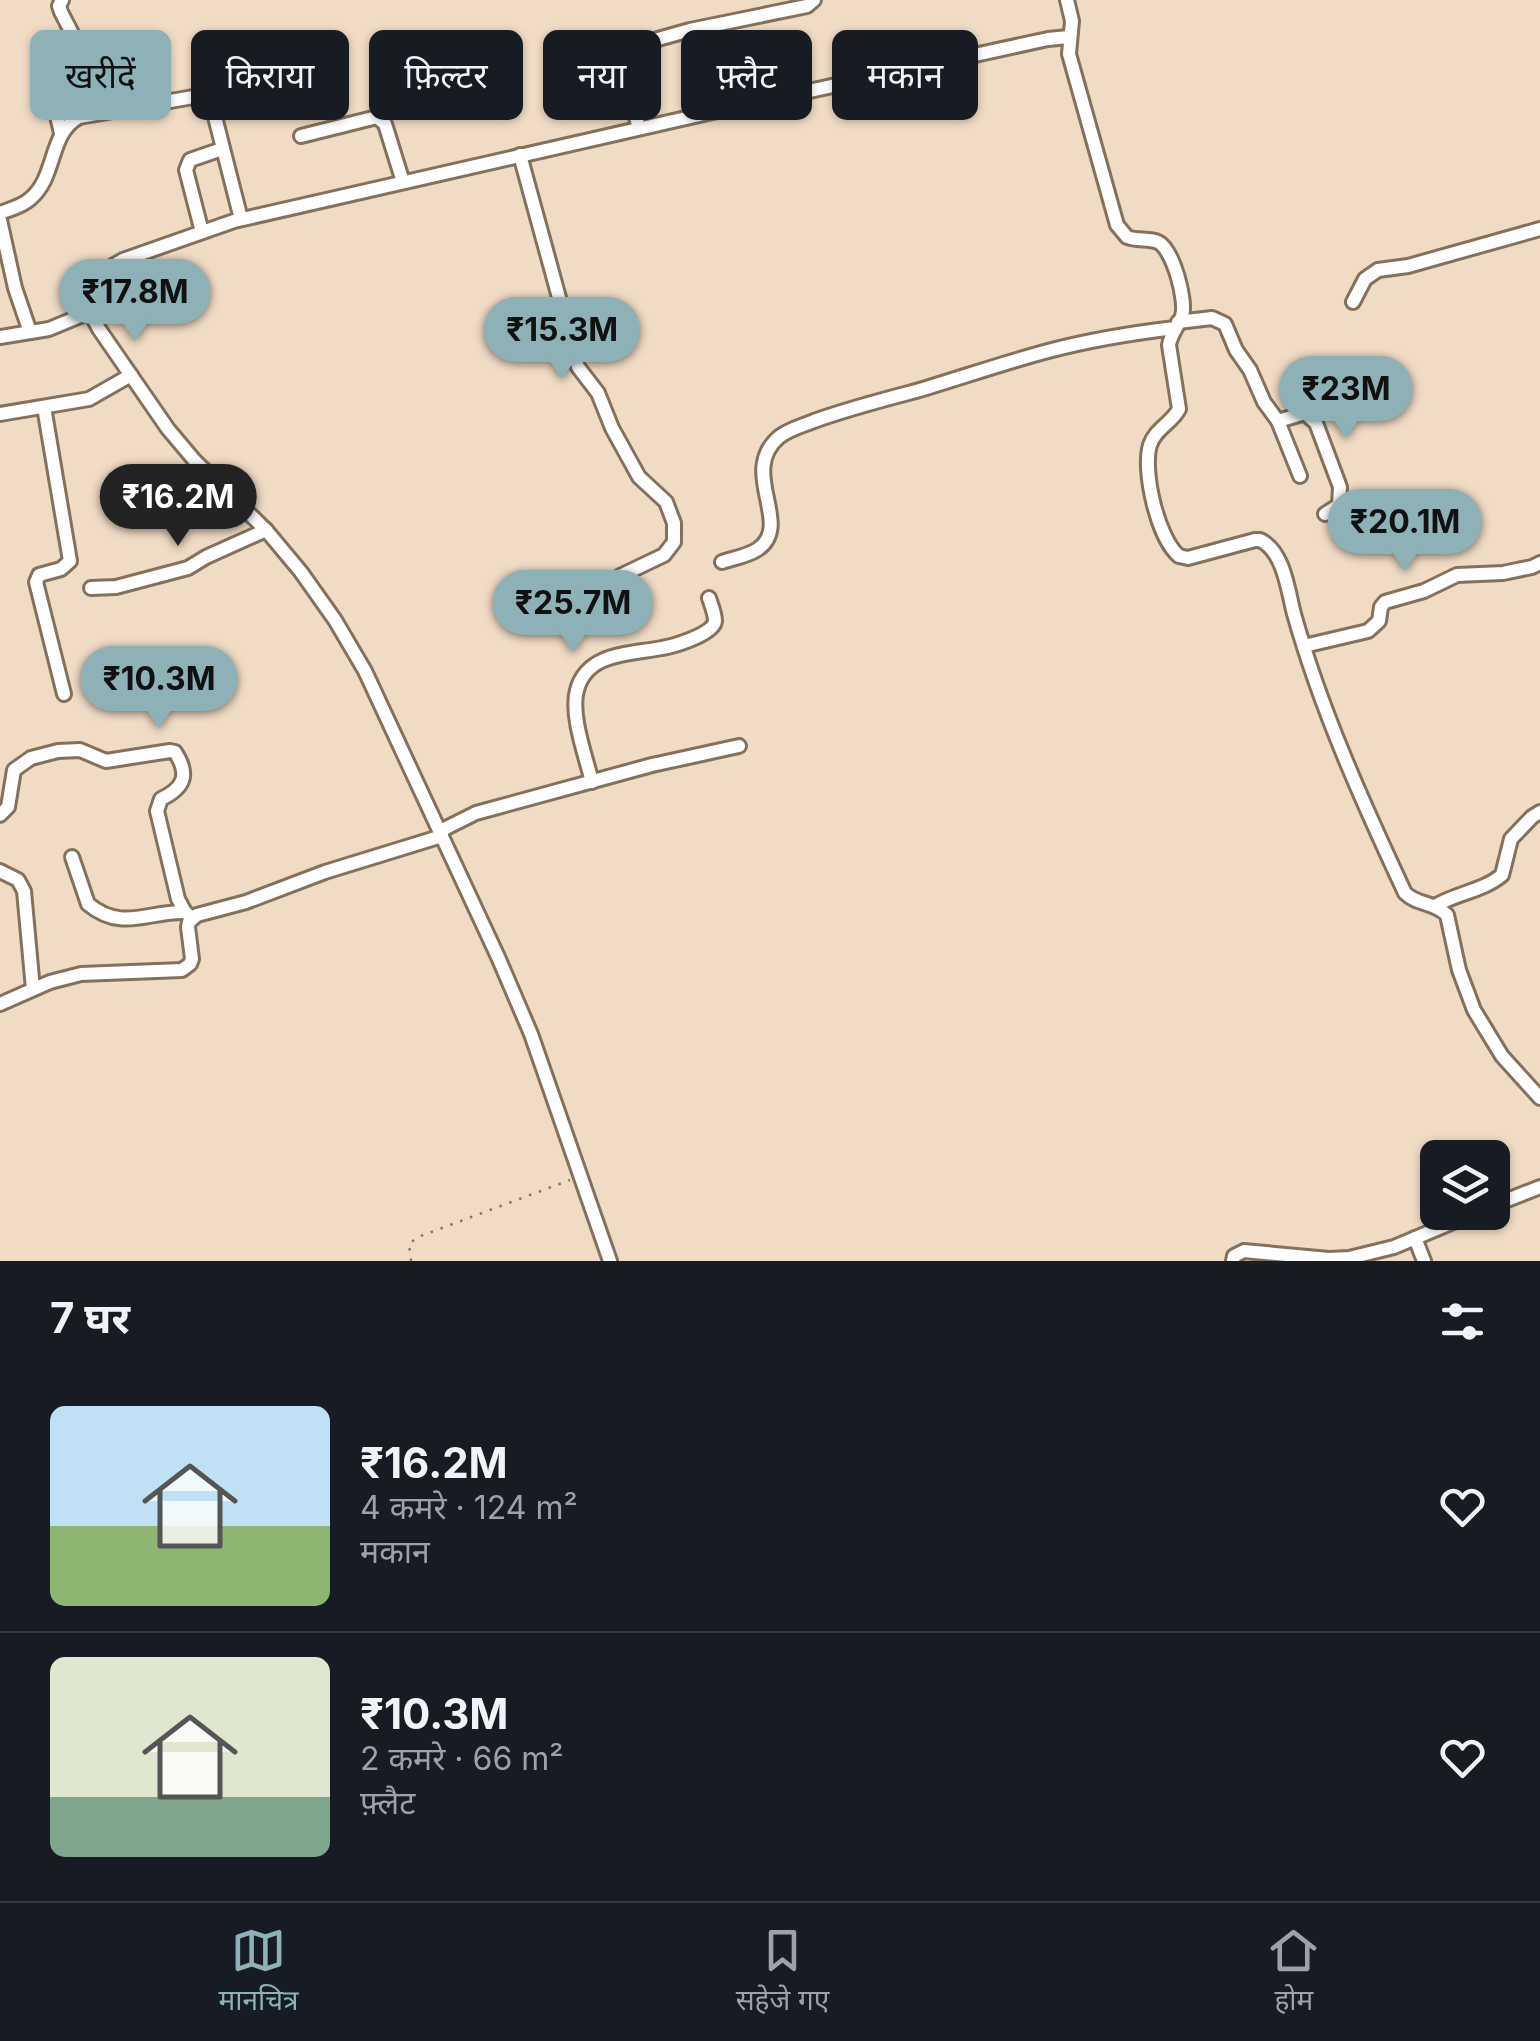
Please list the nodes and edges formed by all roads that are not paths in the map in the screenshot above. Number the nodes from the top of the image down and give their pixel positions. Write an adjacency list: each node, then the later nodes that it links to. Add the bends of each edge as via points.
1 (62, 0): 6 (street, via 61,12 79,47 54,83)
2 (814, 0): 5 (street, via 619,50)
3 (1066, 0): 4 (street)
4 (1069, 37): 5 (street); 17 (street, via 1117,225 1126,237 1160,242 1167,250 1182,303)
5 (639, 128): 9 (street)
6 (61, 134): 8 (street, via 79,117 199,96 210,103); 11 (street, via 39,190)
7 (302, 136): 10 (street, via 376,117 385,124)
8 (222, 149): 12 (street); 14 (street, via 187,164)
9 (520, 155): 10 (street); 29 (street, via 578,367 639,477 666,502 674,523 674,542 664,555)
10 (403, 182): 12 (street)
11 (0, 216): 18 (street)
12 (240, 220): 14 (street)
13 (1540, 229): 15 (street, via 1378,270)
14 (202, 232): 16 (street, via 104,272 92,284)
15 (1353, 302)
16 (90, 312): 18 (street); 20 (street)
17 (1176, 325): 23 (street, via 1212,318 1225,324); 27 (street, via 1048,351 791,430 764,460 772,521 764,544); 32 (street, via 1169,345 1180,408 1156,432 1148,460 1165,539 1188,558 1255,540 1268,544)
18 (30, 332): 19 (street)
19 (0, 336)
20 (131, 375): 21 (street, via 89,398); 26 (street, via 195,462)
21 (44, 408): 22 (street); 33 (street, via 70,560 36,582)
22 (0, 414)
23 (1278, 421): 24 (street); 25 (street, via 1304,413 1316,422 1340,487 1338,505)
24 (1300, 476)
25 (1326, 514)
26 (266, 530): 30 (street, via 188,568); 38 (street, via 365,671)
27 (722, 562)
28 (1540, 562): 32 (street, via 1503,573 1457,575 1385,602 1368,631)
29 (620, 576)
30 (91, 588)
31 (709, 598): 35 (street, via 715,620 705,633 603,659 580,681 575,702)
32 (1304, 646): 41 (street, via 1405,893)
33 (64, 694)
34 (739, 746): 35 (street)
35 (592, 782): 38 (street, via 476,813)
36 (1540, 812): 41 (street, via 1512,839 1502,875)
37 (0, 815): 42 (street, via 8,807 12,775 31,758 71,750 106,761 174,752 182,783 156,811)
38 (441, 833): 42 (street, via 246,902); 50 (street, via 531,1034)
39 (72, 857): 42 (street, via 88,904 110,917)
40 (1, 873): 43 (street, via 24,891)
41 (1435, 906): 45 (street, via 1447,915 1474,1010 1502,1056)
42 (188, 915): 43 (street, via 192,959 182,970 81,974)
43 (33, 989): 44 (street)
44 (0, 1004)
45 (1540, 1098)
46 (1540, 1187): 47 (street)
47 (1510, 1199)
48 (1435, 1230): 49 (street)
49 (1416, 1238): 51 (street, via 1349,1258 1244,1250); 52 (street)
50 (610, 1261)
51 (1232, 1261)
52 (1424, 1261)

